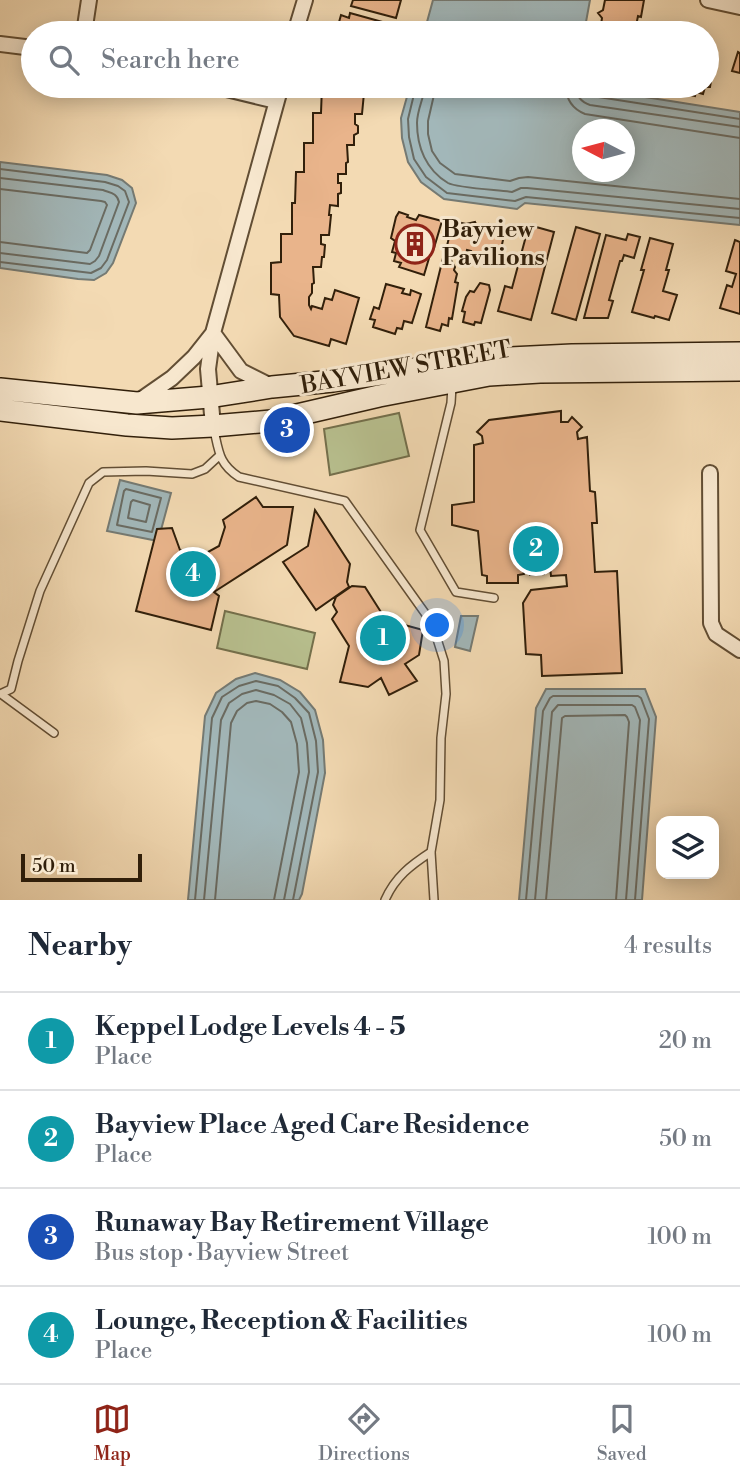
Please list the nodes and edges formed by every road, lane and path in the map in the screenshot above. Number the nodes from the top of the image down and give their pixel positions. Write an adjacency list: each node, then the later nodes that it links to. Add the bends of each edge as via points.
1 (89, 0): 5 (street)
2 (304, 0): 6 (street)
3 (708, 0): 4 (street)
4 (740, 7)
5 (86, 21)
6 (298, 21)
7 (0, 44): 8 (street)
8 (21, 47)
9 (260, 98): 11 (street)
10 (277, 98): 11 (street)
11 (276, 102): 12 (street)
12 (213, 333): 17 (street, via 241,371); 19 (street); 20 (street, via 194,357)
13 (740, 353): 15 (main road, BAYVIEW STREET, via 510,358)
14 (740, 370): 15 (main road, BAYVIEW STREET)
15 (451, 373): 16 (main road, BAYVIEW STREET); 21 (main road, BAYVIEW STREET); 26 (lane, via 451,403 420,530 456,592)
16 (341, 380): 17 (main road, BAYVIEW STREET); 21 (main road, via 348,390)
17 (272, 387): 19 (main road, BAYVIEW STREET)
18 (0, 389): 20 (main road, BAYVIEW STREET)
19 (209, 397): 20 (main road, BAYVIEW STREET); 23 (street)
20 (137, 403)
21 (347, 403): 23 (main road, BAYVIEW STREET, via 271,421)
22 (0, 410): 23 (main road, BAYVIEW STREET, via 102,423)
23 (214, 426): 24 (lane)
24 (219, 456): 28 (lane, via 192,474 103,472 89,483 40,591 11,689); 30 (lane, via 239,477 345,501 432,623 444,661 446,694 440,800)
25 (710, 473): 27 (street, via 711,623 716,634)
26 (494, 598)
27 (740, 650)
28 (1, 694): 29 (lane)
29 (54, 733)
30 (431, 852): 31 (lane, via 409,866); 32 (lane)
31 (385, 900)
32 (434, 900)

